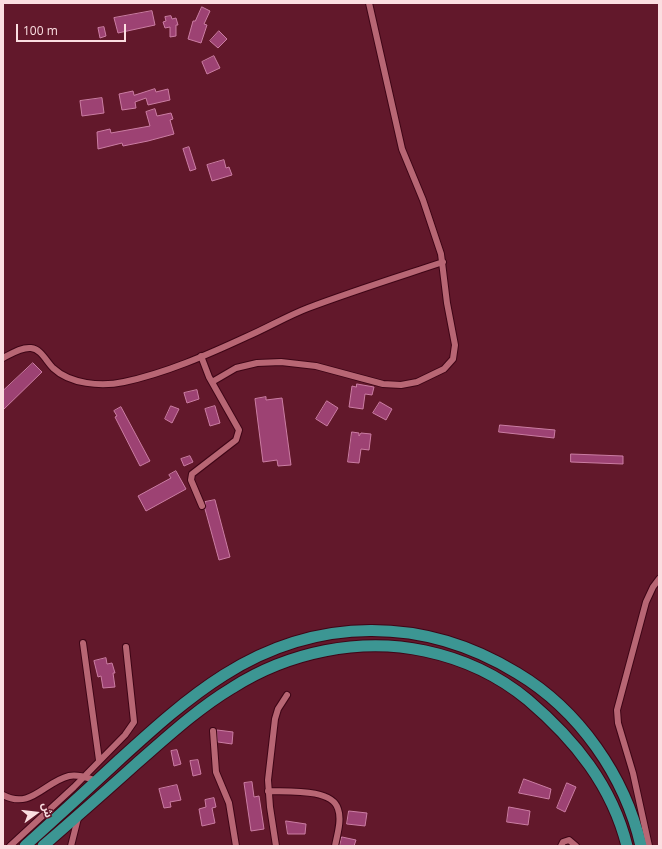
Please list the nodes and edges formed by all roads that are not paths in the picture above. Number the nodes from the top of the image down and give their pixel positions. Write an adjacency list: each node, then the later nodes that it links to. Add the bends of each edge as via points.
1 (369, 3): 2 (street, via 402,149 433,227)
2 (443, 262): 3 (street, via 308,308); 5 (street, via 447,303 456,350 451,363 444,369 410,384 393,386 316,366 292,362 257,362 236,368)
3 (201, 356): 4 (street, via 167,369 112,384 95,384 67,377 54,369 38,350 30,348); 5 (street)
4 (3, 358)
5 (212, 382): 6 (street, via 238,427 239,434 236,440 192,474 191,480)
6 (202, 506)
7 (659, 579): 29 (street, via 646,602 617,710 618,723 633,773)
8 (83, 643): 12 (street)
9 (126, 647): 12 (street, via 134,722 125,735)
10 (287, 696): 15 (street, via 276,719)
11 (213, 731): 23 (street, via 216,772 229,802)
12 (99, 760): 13 (street)
13 (83, 777): 14 (street); 16 (street, via 64,778 28,798 15,800); 19 (street)
14 (97, 780): 20 (highway); 28 (highway, via 179,707 224,675 254,658 318,636 352,631 402,632 448,641 478,652 521,675 549,696 575,720 607,763 630,810)
15 (268, 790): 24 (street); 25 (street, via 321,795 332,799 336,803 339,815)
16 (3, 795)
17 (80, 814): 18 (highway, via 191,718 246,679 292,660 327,650 363,646 400,646 434,653 467,664 505,683 535,706 578,749 598,776 613,805); 21 (highway); 22 (street)
18 (624, 844)
19 (10, 846)
20 (25, 846)
21 (44, 846)
22 (71, 846)
23 (236, 846)
24 (276, 846)
25 (335, 846)
26 (561, 846): 27 (street, via 569,840)
27 (576, 846)
28 (641, 846)
29 (649, 846)

